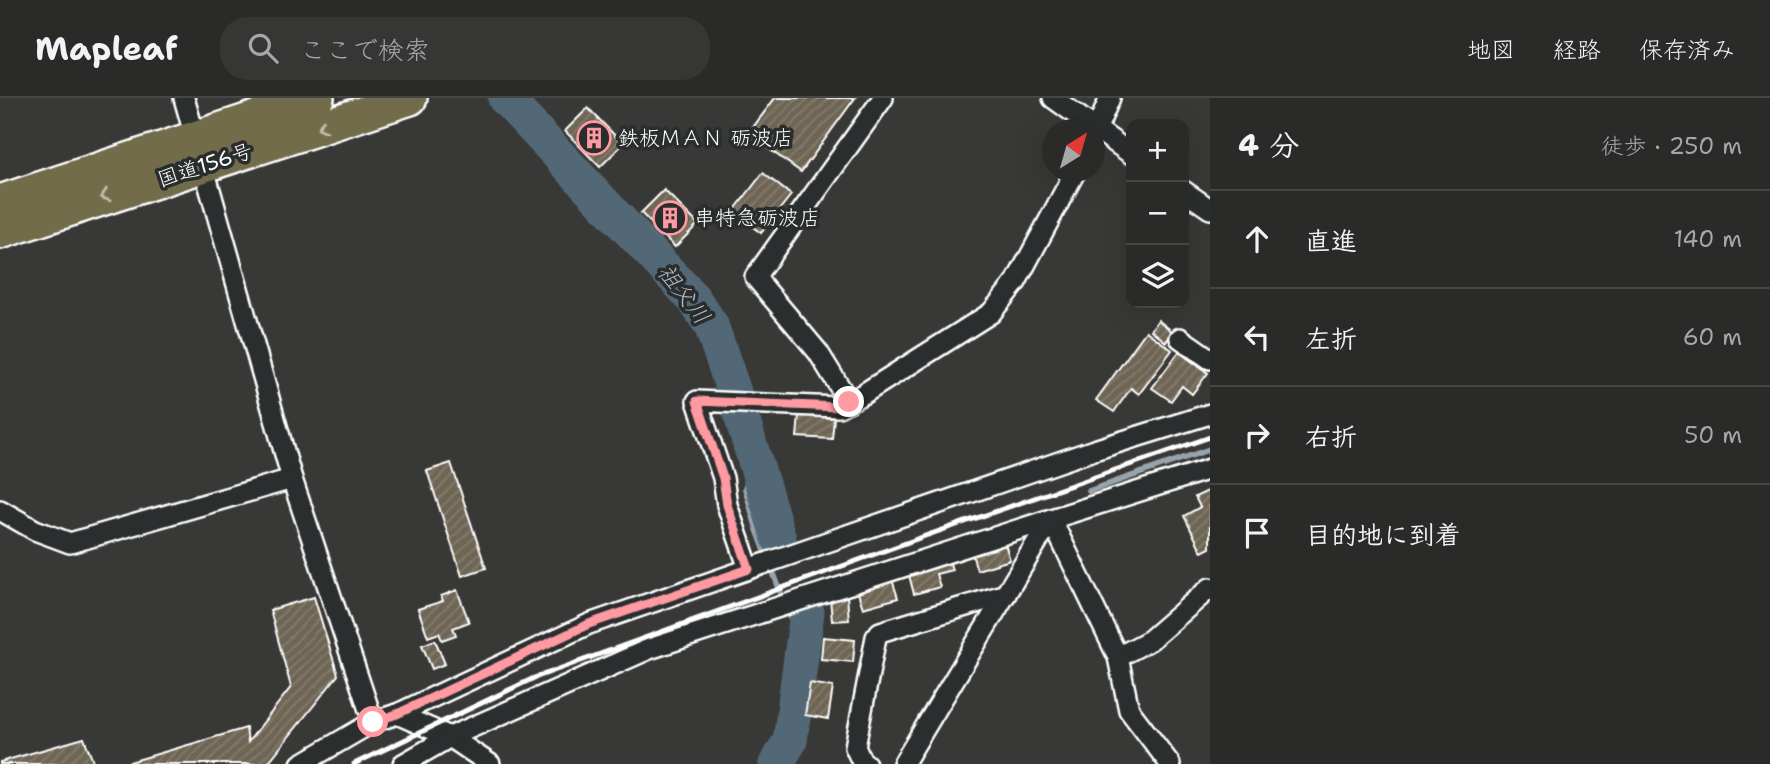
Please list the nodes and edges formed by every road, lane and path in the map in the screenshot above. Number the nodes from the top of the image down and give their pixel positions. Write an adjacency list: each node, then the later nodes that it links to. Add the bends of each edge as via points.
1 (184, 98): 10 (street)
2 (317, 98): 10 (highway, 国道156号)
3 (410, 98): 10 (highway, 国道156号, one-way to 10)
4 (883, 98): 19 (street, via 755,276 818,352)
5 (1053, 98): 7 (street)
6 (1110, 98): 8 (street)
7 (1079, 119)
8 (1102, 119)
9 (1105, 138): 11 (street)
10 (201, 151): 14 (highway, 国道156号); 16 (highway, 国道156号, one-way to 16); 22 (street)
11 (1126, 151)
12 (1070, 182): 19 (street, via 1016,282 991,313)
13 (1189, 194): 15 (street)
14 (0, 202)
15 (1210, 209)
16 (0, 232)
17 (1180, 338): 18 (street)
18 (1210, 359)
19 (849, 402): 25 (street, via 839,407 697,401)
20 (1210, 414): 25 (street)
21 (1210, 469): 24 (street)
22 (292, 479): 23 (street, via 70,543); 30 (street)
23 (0, 510)
24 (1051, 519): 27 (street); 28 (street); 31 (street, via 649,649)
25 (749, 569): 29 (street, via 589,624)
26 (1210, 588): 28 (street, via 1150,640)
27 (1006, 594): 35 (street, via 880,632 855,747); 36 (street)
28 (1118, 657): 37 (street, via 1129,710)
29 (397, 714): 30 (street); 31 (street)
30 (373, 722): 32 (street)
31 (450, 737): 33 (street); 34 (street)
32 (301, 764)
33 (403, 764)
34 (490, 764)
35 (866, 764)
36 (903, 764)
37 (1170, 764)

